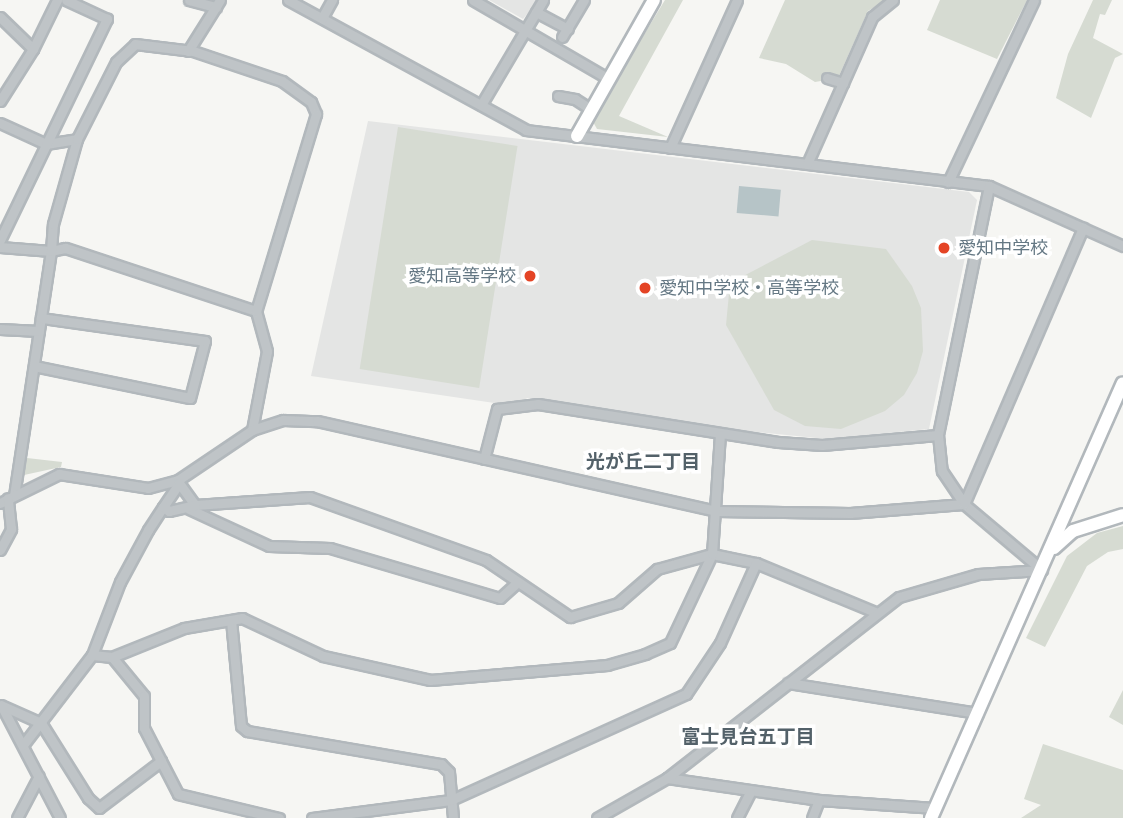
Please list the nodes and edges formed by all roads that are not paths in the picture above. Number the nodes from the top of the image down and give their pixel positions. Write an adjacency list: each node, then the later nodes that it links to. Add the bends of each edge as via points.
1 (57, 0): 20 (street)
2 (66, 0): 32 (street, via 107,19)
3 (189, 0): 14 (street)
4 (289, 0): 18 (street)
5 (332, 0): 18 (street)
6 (473, 0): 19 (street)
7 (543, 0): 16 (street)
8 (584, 0): 16 (street, via 565,33)
9 (654, 0): 23 (street)
10 (737, 0): 33 (street)
11 (876, 0): 15 (street)
12 (893, 0): 15 (street)
13 (1034, 0): 35 (street)
14 (218, 3): 21 (street)
15 (882, 9): 24 (street, via 872,17)
16 (536, 12): 19 (street)
17 (0, 18): 20 (street)
18 (322, 18): 27 (street)
19 (526, 29): 23 (street); 27 (street)
20 (33, 49): 26 (street)
21 (188, 51): 31 (street, via 135,44 116,62); 42 (street, via 282,81 311,102 316,114)
22 (827, 78): 24 (street)
23 (609, 79): 28 (street)
24 (843, 83): 34 (street)
25 (558, 96): 28 (street, via 575,99)
26 (0, 101)
27 (481, 105): 30 (street, via 526,130)
28 (592, 110): 30 (street)
29 (0, 123): 32 (street)
30 (577, 136): 33 (street)
31 (77, 139): 32 (street); 41 (street, via 53,224)
32 (46, 144): 38 (street)
33 (670, 148): 34 (street)
34 (807, 164): 35 (street)
35 (948, 182): 36 (street)
36 (989, 186): 37 (street); 50 (street)
37 (1083, 228): 39 (street); 54 (street)
38 (0, 240)
39 (1123, 246)
40 (0, 247): 41 (street)
41 (51, 251): 42 (street, via 65,248); 43 (street)
42 (256, 311): 48 (street, via 267,351)
43 (41, 318): 45 (street); 46 (street, via 205,341 190,398)
44 (0, 329): 45 (street)
45 (39, 331): 46 (street)
46 (34, 366): 53 (street)
47 (1123, 383): 60 (street)
48 (251, 430): 51 (street, via 282,419 317,421); 52 (street)
49 (720, 435): 50 (street, via 822,445); 51 (street, via 538,404 497,409); 57 (street)
50 (938, 435): 54 (street, via 942,471)
51 (484, 460): 57 (street)
52 (179, 481): 53 (street, via 148,488 59,474); 55 (street); 56 (street)
53 (7, 498): 59 (street, via 11,529)
54 (964, 504): 57 (street, via 850,513); 63 (street)
55 (192, 507): 56 (street); 64 (street, via 310,497 486,560); 64 (street, via 269,546 330,548 500,598)
56 (163, 508): 67 (street, via 120,582)
57 (717, 511): 61 (street)
58 (1123, 515): 60 (street, via 1073,531)
59 (0, 550)
60 (1051, 550): 63 (street)
61 (712, 554): 62 (street); 64 (street, via 657,569 618,603 570,617); 66 (street, via 670,643 607,665 429,680 323,656 257,622)
62 (755, 563): 65 (street); 78 (street, via 720,643 686,694)
63 (1042, 570): 65 (street, via 967,577 899,597); 71 (street)
64 (518, 582)
65 (875, 612): 69 (street)
66 (232, 620): 68 (street, via 184,628); 78 (street, via 241,726 247,731 441,764 449,772)
67 (92, 655): 68 (street); 72 (street)
68 (113, 657): 74 (street, via 144,696 144,729)
69 (788, 683): 71 (street); 76 (street)
70 (1, 705): 72 (street); 73 (street)
71 (978, 713): 80 (street)
72 (41, 723): 73 (street); 74 (street, via 99,808)
73 (23, 745): 75 (street)
74 (161, 761): 83 (street, via 178,794)
75 (39, 776): 81 (street); 82 (street)
76 (667, 778): 77 (street); 86 (street)
77 (750, 792): 79 (street); 87 (street)
78 (451, 800): 84 (street); 85 (street)
79 (819, 800): 80 (street); 88 (street)
80 (933, 813)
81 (17, 818)
82 (60, 818)
83 (279, 818)
84 (312, 818)
85 (453, 818)
86 (597, 818)
87 (737, 818)
88 (812, 818)

